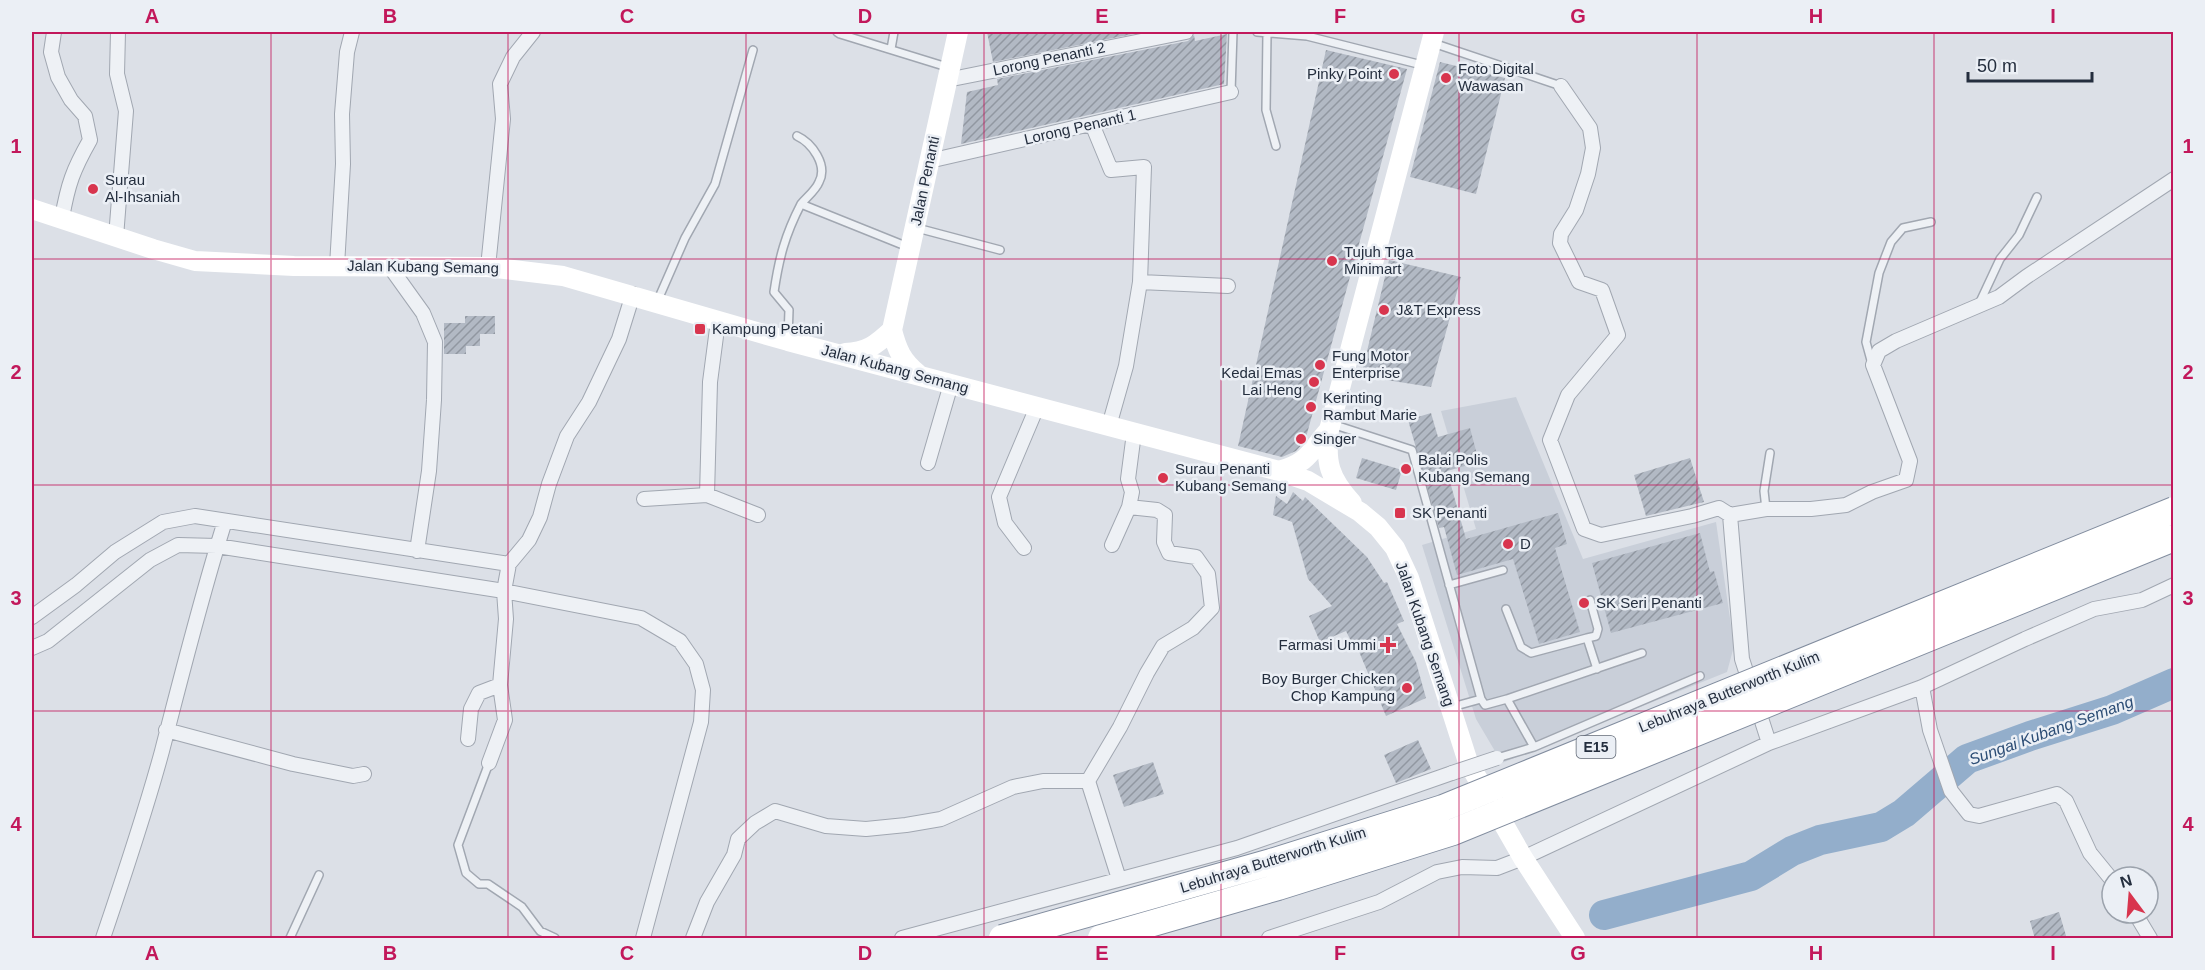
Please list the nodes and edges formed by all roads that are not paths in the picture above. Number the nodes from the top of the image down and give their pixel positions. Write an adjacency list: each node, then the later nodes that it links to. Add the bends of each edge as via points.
1 (54, 32): 27 (street, via 51,52 58,77 85,116 90,140 68,183)
2 (118, 32): 30 (street, via 117,74 126,111)
3 (352, 32): 33 (street, via 342,114)
4 (533, 32): 35 (street, via 513,57 501,84 503,119)
5 (837, 32): 13 (lane)
6 (894, 32): 13 (lane)
7 (958, 32): 16 (main road, Jalan Penanti)
8 (1186, 32): 16 (street, Lorong Penanti 2)
9 (1233, 32): 18 (lane)
10 (1257, 32): 11 (lane)
11 (1268, 33): 15 (lane, via 1307,36); 21 (lane, via 1266,110)
12 (1432, 37): 15 (main road); 17 (lane)
13 (891, 49): 16 (lane)
14 (753, 50): 39 (lane, via 715,184 685,238)
15 (1425, 66): 50 (main road)
16 (948, 74): 22 (main road, Jalan Penanti)
17 (1561, 86): 62 (street, via 1590,128 1593,148 1576,210 1560,243 1579,282 1602,290 1618,335 1568,395 1550,440 1584,529 1601,535 1719,508)
18 (1231, 92): 19 (street, Lorong Penanti 1)
19 (1092, 124): 22 (street, Lorong Penanti 1); 36 (street, via 1111,170 1144,166)
20 (797, 136): 25 (lane, via 807,141 820,161 820,182)
21 (1276, 146)
22 (929, 161): 29 (main road, Jalan Penanti)
23 (2174, 179): 40 (street, via 1999,297)
24 (2037, 197): 40 (lane, via 2019,235 2000,259)
25 (801, 204): 31 (lane); 43 (lane, via 787,231 774,292 789,310)
26 (32, 209): 27 (main road, Jalan Kubang Semang)
27 (62, 219): 30 (main road, Jalan Kubang Semang)
28 (1931, 222): 45 (lane, via 1902,228 1883,260 1866,342)
29 (915, 228): 31 (main road, Jalan Penanti); 32 (lane)
30 (117, 237): 33 (main road, Jalan Kubang Semang, via 195,261)
31 (910, 248): 42 (main road, Jalan Penanti)
32 (1000, 250)
33 (337, 266): 34 (main road, Jalan Kubang Semang)
34 (390, 267): 35 (main road, Jalan Kubang Semang); 68 (street, via 423,314 435,342 429,471)
35 (488, 267): 38 (main road, Jalan Kubang Semang, via 563,276)
36 (1140, 282): 37 (street); 49 (street, via 1125,366)
37 (1228, 286)
38 (633, 294): 39 (main road, Jalan Kubang Semang); 69 (street, via 619,339 589,402 567,436 540,517 529,540)
39 (657, 302): 41 (main road, Jalan Kubang Semang)
40 (1978, 306): 45 (street, via 1896,341 1879,351)
41 (718, 321): 43 (main road, Jalan Kubang Semang); 55 (street, via 710,382)
42 (892, 330): 44 (main road, via 862,352); 46 (main road, via 900,355)
43 (788, 341): 44 (main road, Jalan Kubang Semang)
44 (839, 354): 46 (main road, Jalan Kubang Semang)
45 (1873, 365): 58 (street, via 1910,461 1906,480 1846,505 1810,510)
46 (920, 376): 47 (main road, Jalan Kubang Semang)
47 (951, 384): 48 (main road, Jalan Kubang Semang); 53 (street)
48 (1037, 407): 49 (main road, Jalan Kubang Semang); 67 (street, via 999,497 1005,523)
49 (1109, 426): 51 (main road, Jalan Kubang Semang)
50 (1330, 427): 54 (main road, via 1309,456 1297,466); 60 (main road, via 1326,452 1331,474); 71 (lane, via 1412,450)
51 (1134, 433): 54 (main road, Jalan Kubang Semang); 57 (street, via 1128,479 1132,492)
52 (1770, 453): 58 (lane, via 1764,491)
53 (928, 464)
54 (1279, 471): 60 (main road, Jalan Kubang Semang, via 1308,481)
55 (707, 495): 56 (street); 61 (street)
56 (644, 499)
57 (1130, 507): 65 (street); 94 (street, via 1157,510 1165,515 1164,542 1169,553 1196,557 1208,574 1212,608 1193,628 1163,646)
58 (1766, 509): 62 (street)
59 (2174, 510): 107 (highway, Lebuhraya Butterworth Kulim / E15, bridge, via 1443,808)
60 (1360, 512): 86 (main road, Jalan Kubang Semang, via 1395,548 1410,578)
61 (758, 515)
62 (1730, 515): 89 (street, via 1742,659)
63 (225, 522): 66 (street); 68 (street); 76 (street, via 195,516 163,522 115,552)
64 (2174, 538): 108 (highway, Lebuhraya Butterworth Kulim / E15, bridge, via 1453,832)
65 (1112, 545)
66 (217, 546): 73 (street); 78 (street, via 178,545 150,560 48,641); 87 (street)
67 (1024, 548)
68 (417, 551): 69 (street)
69 (509, 564): 73 (street)
70 (1503, 570): 71 (lane)
71 (1449, 585): 84 (lane)
72 (2174, 585): 83 (street, via 2142,600 2094,609)
73 (504, 591): 82 (street, via 506,618); 104 (street, via 641,618 680,641 696,664 704,690 701,722)
74 (1590, 600): 77 (lane, via 1598,629 1596,636)
75 (1506, 609): 77 (lane, via 1521,647 1531,653)
76 (32, 617)
77 (1587, 638): 80 (lane)
78 (32, 648)
79 (1642, 653): 80 (lane)
80 (1596, 669): 85 (lane)
81 (1700, 676): 90 (lane)
82 (500, 685): 88 (street, via 479,693 471,709); 92 (street, via 505,720)
83 (1922, 687): 89 (street); 96 (street, via 1930,730 1951,791 1969,814 1979,816 2057,794 2066,801 2090,853)
84 (1481, 699): 85 (lane, via 1485,705); 86 (lane)
85 (1507, 699): 90 (lane)
86 (1450, 708): 95 (main road, Jalan Kubang Semang, via 1468,762)
87 (166, 730): 93 (street, via 293,764 353,776); 101 (street)
88 (468, 739)
89 (1768, 742): 95 (street)
90 (1534, 747): 91 (lane)
91 (1497, 758): 98 (street, bridge, via 1237,848)
92 (489, 763): 103 (lane, via 458,845 466,873 522,907 540,931)
93 (364, 774)
94 (1088, 781): 98 (street); 105 (street, via 1043,781 1013,787 941,819 866,829 826,826 775,811 738,839)
95 (1526, 862): 100 (street, via 1437,873 1379,902); 109 (main road, Jalan Kubang Semang)
96 (2100, 865)
97 (319, 875): 102 (lane)
98 (1119, 879): 106 (street)
99 (2142, 925): 110 (street)
100 (1270, 938)
101 (103, 939)
102 (290, 939)
103 (555, 939)
104 (643, 939)
105 (693, 939)
106 (902, 939)
107 (1002, 939)
108 (1101, 939)
109 (1575, 939)
110 (2150, 939)

